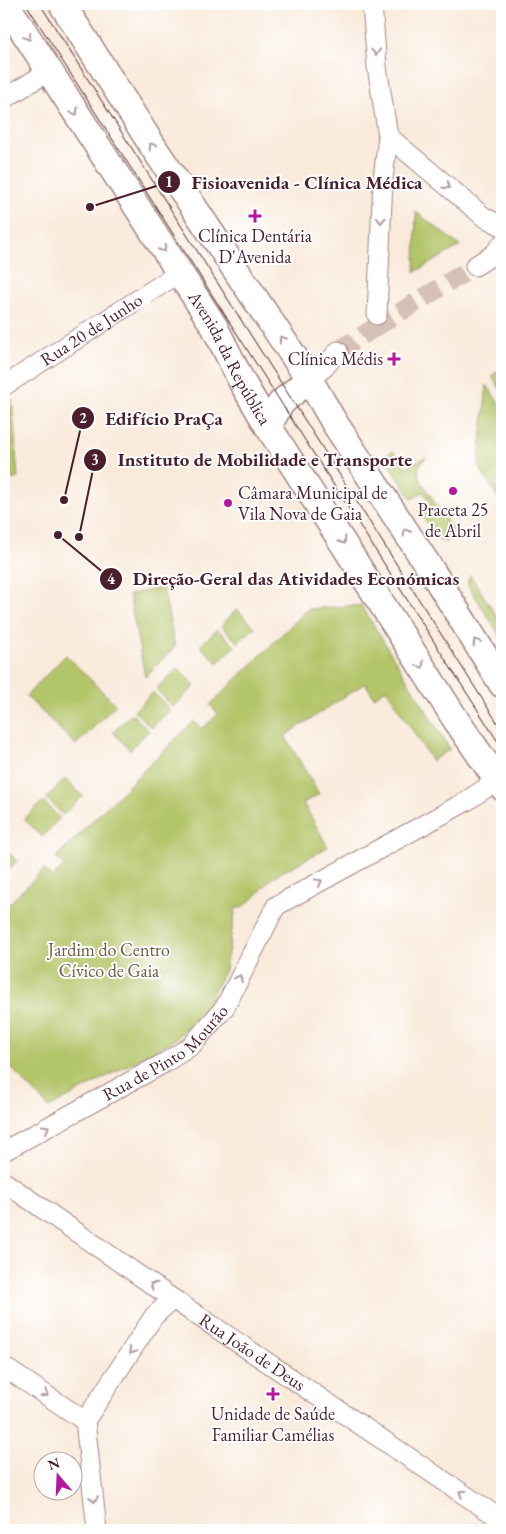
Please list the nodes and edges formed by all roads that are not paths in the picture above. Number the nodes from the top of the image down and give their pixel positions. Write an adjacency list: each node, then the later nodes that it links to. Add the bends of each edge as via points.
1 (6, 4): 4 (main road, Avenida da República, one-way to 4)
2 (62, 4): 13 (main road, one-way to 2)
3 (372, 4): 6 (street, one-way to 6, via 377,67)
4 (49, 71): 5 (street); 10 (main road, Avenida da República, one-way to 10)
5 (4, 99)
6 (388, 136): 7 (street, one-way to 7, via 484,217); 11 (street, one-way to 11)
7 (502, 226)
8 (502, 244): 9 (street, via 494,254)
9 (474, 266)
10 (179, 273): 14 (street, Rua 20 de Junho); 15 (main road, Avenida da República, via 214,326)
11 (377, 315)
12 (338, 351): 13 (street)
13 (309, 379): 15 (main road, via 281,403); 16 (main road, one-way to 13)
14 (4, 386)
15 (268, 426): 17 (main road, Avenida da República, one-way to 17, via 461,727)
16 (502, 684)
17 (501, 781): 18 (street, Rua de Pinto Mourão, one-way to 17, via 191,1046 224,1007 276,906)
18 (4, 1151)
19 (4, 1182): 20 (street, Rua João de Deus, one-way to 19)
20 (173, 1299): 22 (street, one-way to 22, via 154,1316); 23 (street, Rua João de Deus, one-way to 20)
21 (4, 1367): 22 (street, one-way to 22)
22 (86, 1420): 24 (street, one-way to 24)
23 (502, 1520)
24 (97, 1530)

